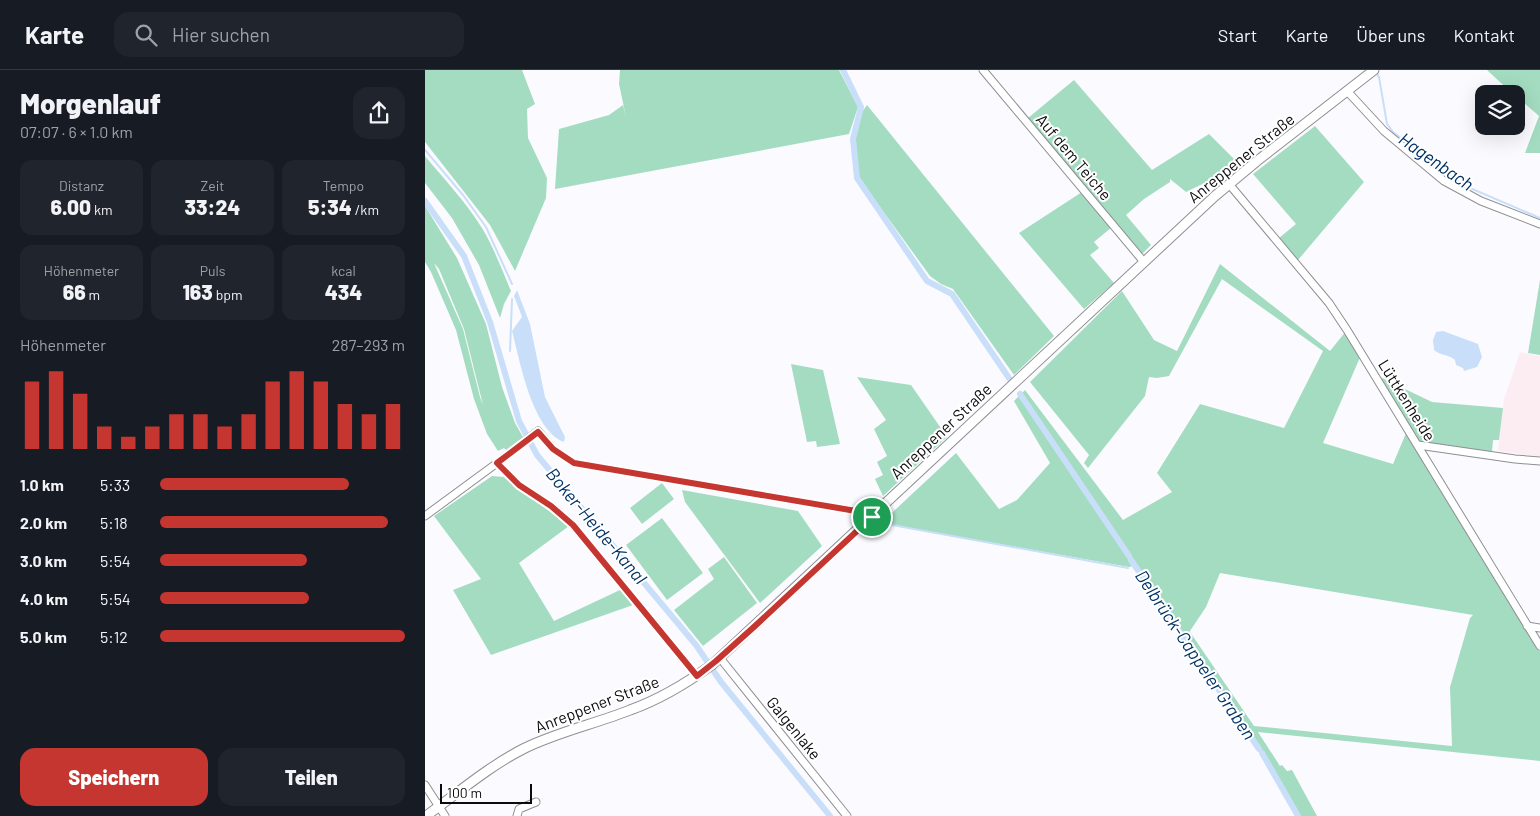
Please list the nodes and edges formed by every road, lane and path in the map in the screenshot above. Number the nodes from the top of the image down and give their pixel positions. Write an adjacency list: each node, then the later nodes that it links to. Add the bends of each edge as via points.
1 (983, 70): 6 (street, Auf dem Teiche)
2 (1371, 72): 3 (street, Anreppener Straße)
3 (1347, 92): 4 (street, Anreppener Straße); 5 (street, via 1384,131 1444,181 1481,201)
4 (1229, 184): 6 (street, Anreppener Straße); 7 (street, Lüttkenheide, via 1329,303)
5 (1540, 224)
6 (1144, 262): 11 (street, Anreppener Straße)
7 (1418, 445): 8 (street); 12 (street, Lüttkenheide)
8 (1540, 461)
9 (497, 463): 10 (street); 11 (street, via 538,432 553,449 574,463 856,511); 16 (street, via 519,485 573,525)
10 (425, 516)
11 (872, 517): 15 (street, Anreppener Straße)
12 (1527, 626): 13 (street); 14 (street, Lüttkenheide)
13 (1540, 628)
14 (1540, 646)
15 (713, 664): 16 (street, Anreppener Straße); 23 (street, Galgenlake)
16 (697, 676): 19 (street, Anreppener Straße, via 649,703 523,749)
17 (425, 785): 19 (street)
18 (536, 802): 22 (street, via 519,810)
19 (439, 806): 20 (street, Anreppener Straße); 21 (street)
20 (426, 816)
21 (445, 816)
22 (517, 816)
23 (847, 816)

